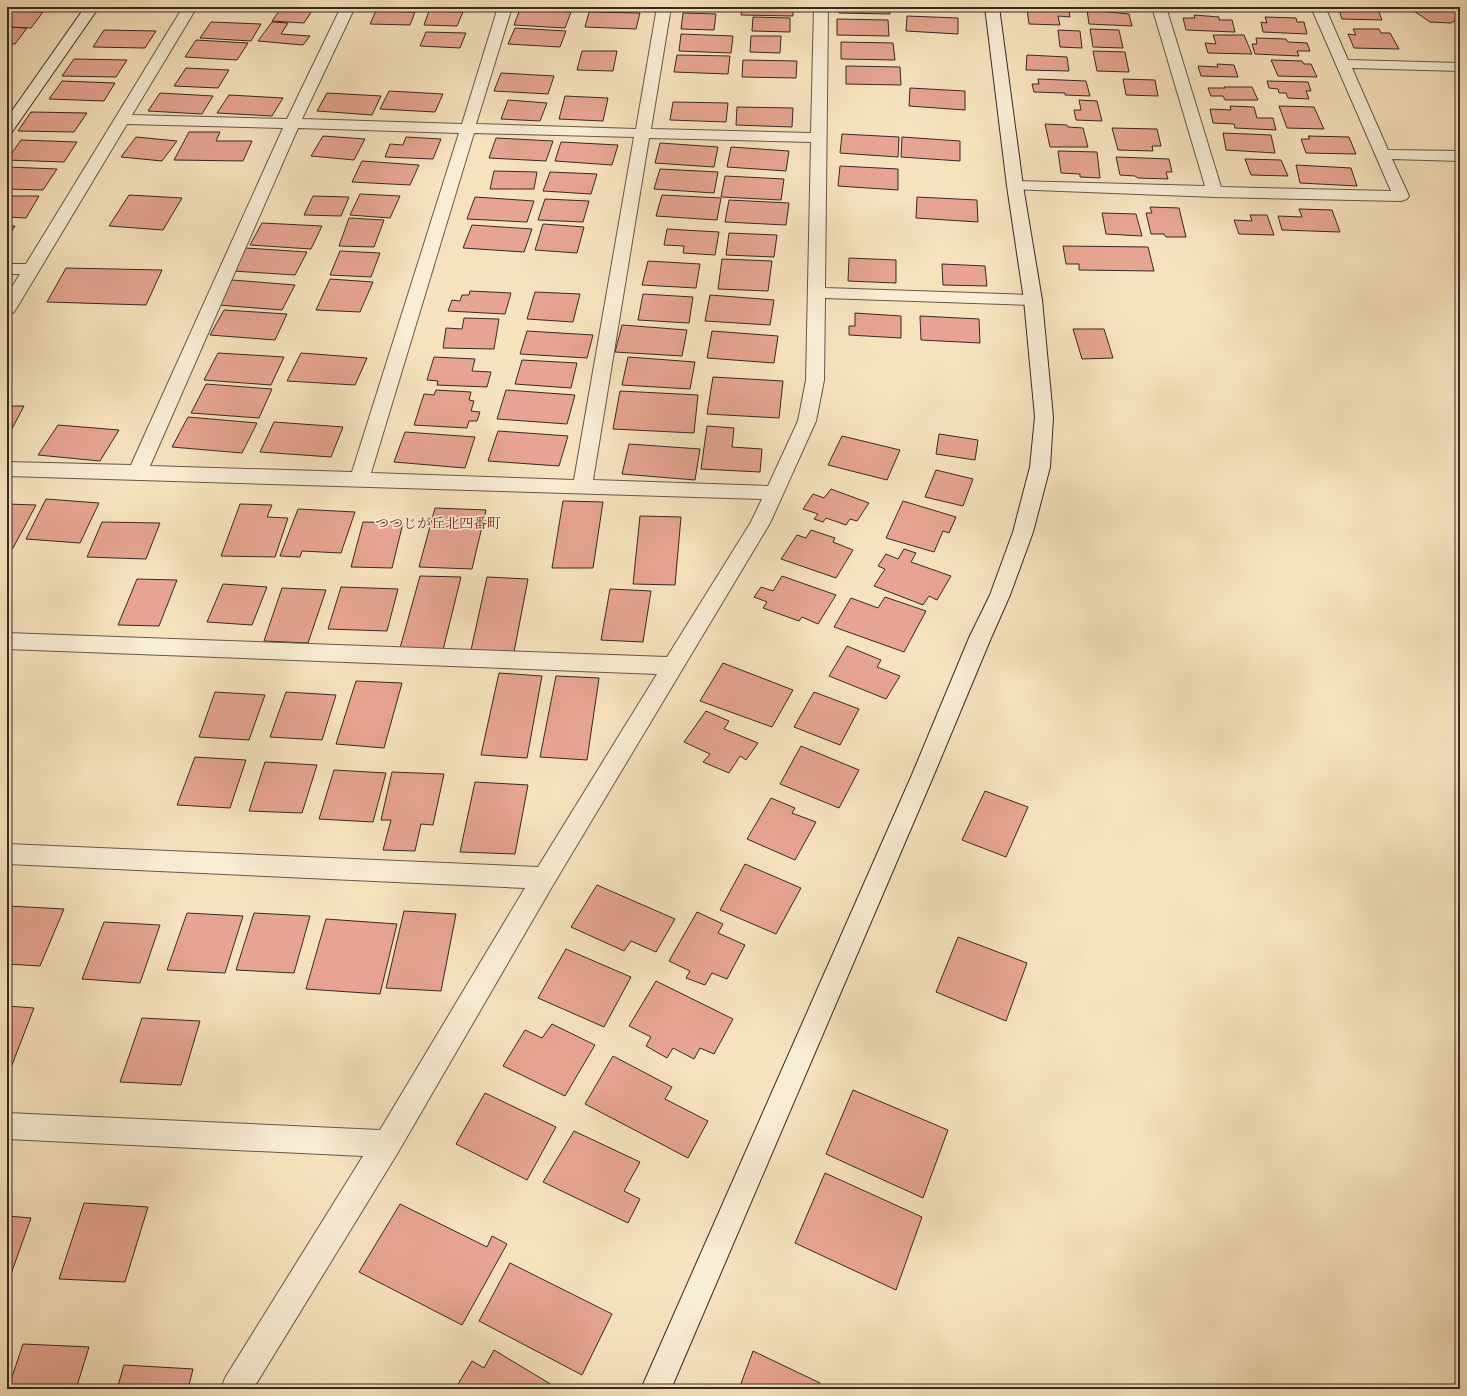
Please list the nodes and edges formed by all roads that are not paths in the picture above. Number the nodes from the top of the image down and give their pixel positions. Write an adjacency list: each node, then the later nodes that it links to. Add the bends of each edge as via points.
1 (92, 7): 15 (street)
2 (190, 7): 12 (street)
3 (348, 7): 13 (street)
4 (505, 7): 14 (street)
5 (664, 7): 16 (street)
6 (821, 7): 17 (street)
7 (992, 7): 20 (street)
8 (1159, 7): 21 (street)
9 (1318, 7): 10 (street)
10 (1342, 64): 11 (street); 18 (street)
11 (1460, 66)
12 (123, 119): 13 (street); 23 (street)
13 (292, 125): 14 (street); 28 (street)
14 (468, 128): 16 (street); 29 (street)
15 (7, 129)
16 (642, 134): 17 (street); 30 (street)
17 (818, 138): 24 (street)
18 (1382, 154): 19 (street); 21 (street, via 1401,196)
19 (1460, 156)
20 (1015, 186): 21 (street); 25 (street)
21 (1215, 192)
22 (7, 269): 23 (street)
23 (30, 270): 26 (street)
24 (816, 293): 25 (street); 31 (street, via 815,380 807,421)
25 (1033, 300): 39 (street, via 1044,417 1040,467 1023,532 1000,595)
26 (7, 309)
27 (7, 469): 28 (street)
28 (138, 472): 29 (street)
29 (360, 479): 30 (street)
30 (582, 487): 31 (street)
31 (774, 493): 33 (street, via 760,523)
32 (7, 641): 33 (street)
33 (673, 666): 35 (street)
34 (7, 854): 35 (street)
35 (544, 878): 37 (street)
36 (7, 1126): 37 (street)
37 (387, 1144): 38 (street)
38 (236, 1389)
39 (656, 1389)

